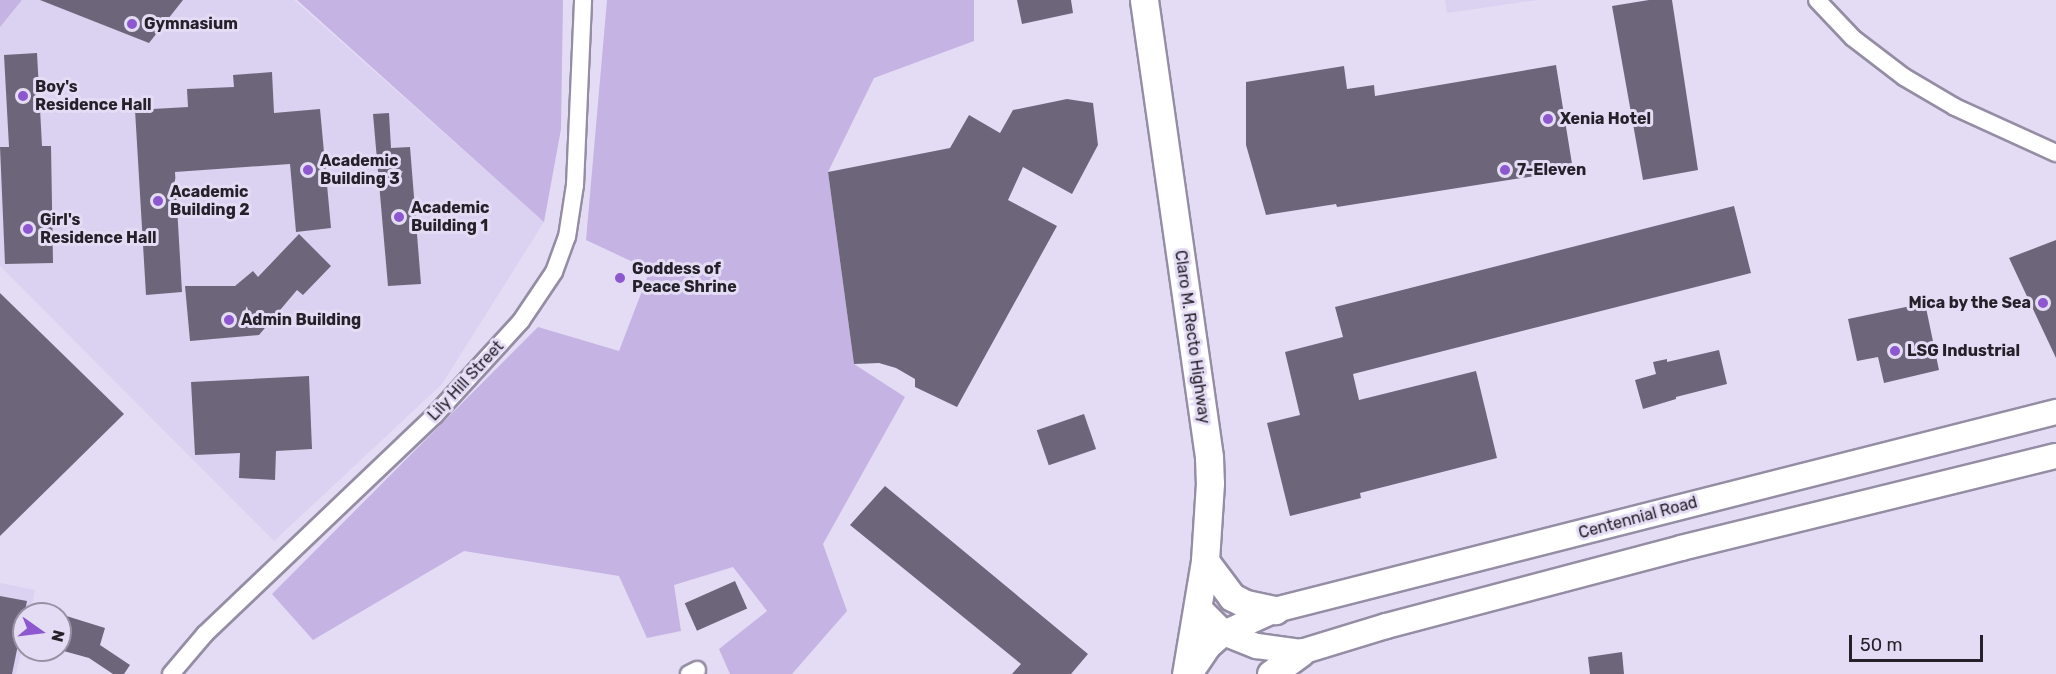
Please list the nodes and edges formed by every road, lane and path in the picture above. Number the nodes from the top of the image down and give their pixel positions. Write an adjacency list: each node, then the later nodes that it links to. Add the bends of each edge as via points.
1 (584, 0): 12 (street, Lily Hill Street, via 575,185 567,237 554,272 520,321 434,416 205,634)
2 (1144, 0): 7 (main road, Claro M. Recto Highway, via 1209,457)
3 (1817, 0): 4 (street, via 1853,38 1904,77 1955,107)
4 (2056, 153)
5 (2056, 412): 9 (street, Centennial Road)
6 (2056, 456): 11 (street, via 1682,548)
7 (1205, 561): 8 (main road, Claro M. Recto Highway); 9 (main road, via 1233,597)
8 (1199, 608): 10 (street); 13 (main road, Claro M. Recto Highway)
9 (1275, 610): 10 (street, Centennial Road)
10 (1224, 633): 11 (street, via 1257,646); 13 (street, Centennial Road)
11 (1301, 652): 14 (main road)
12 (171, 674)
13 (1188, 674)
14 (1271, 674)

